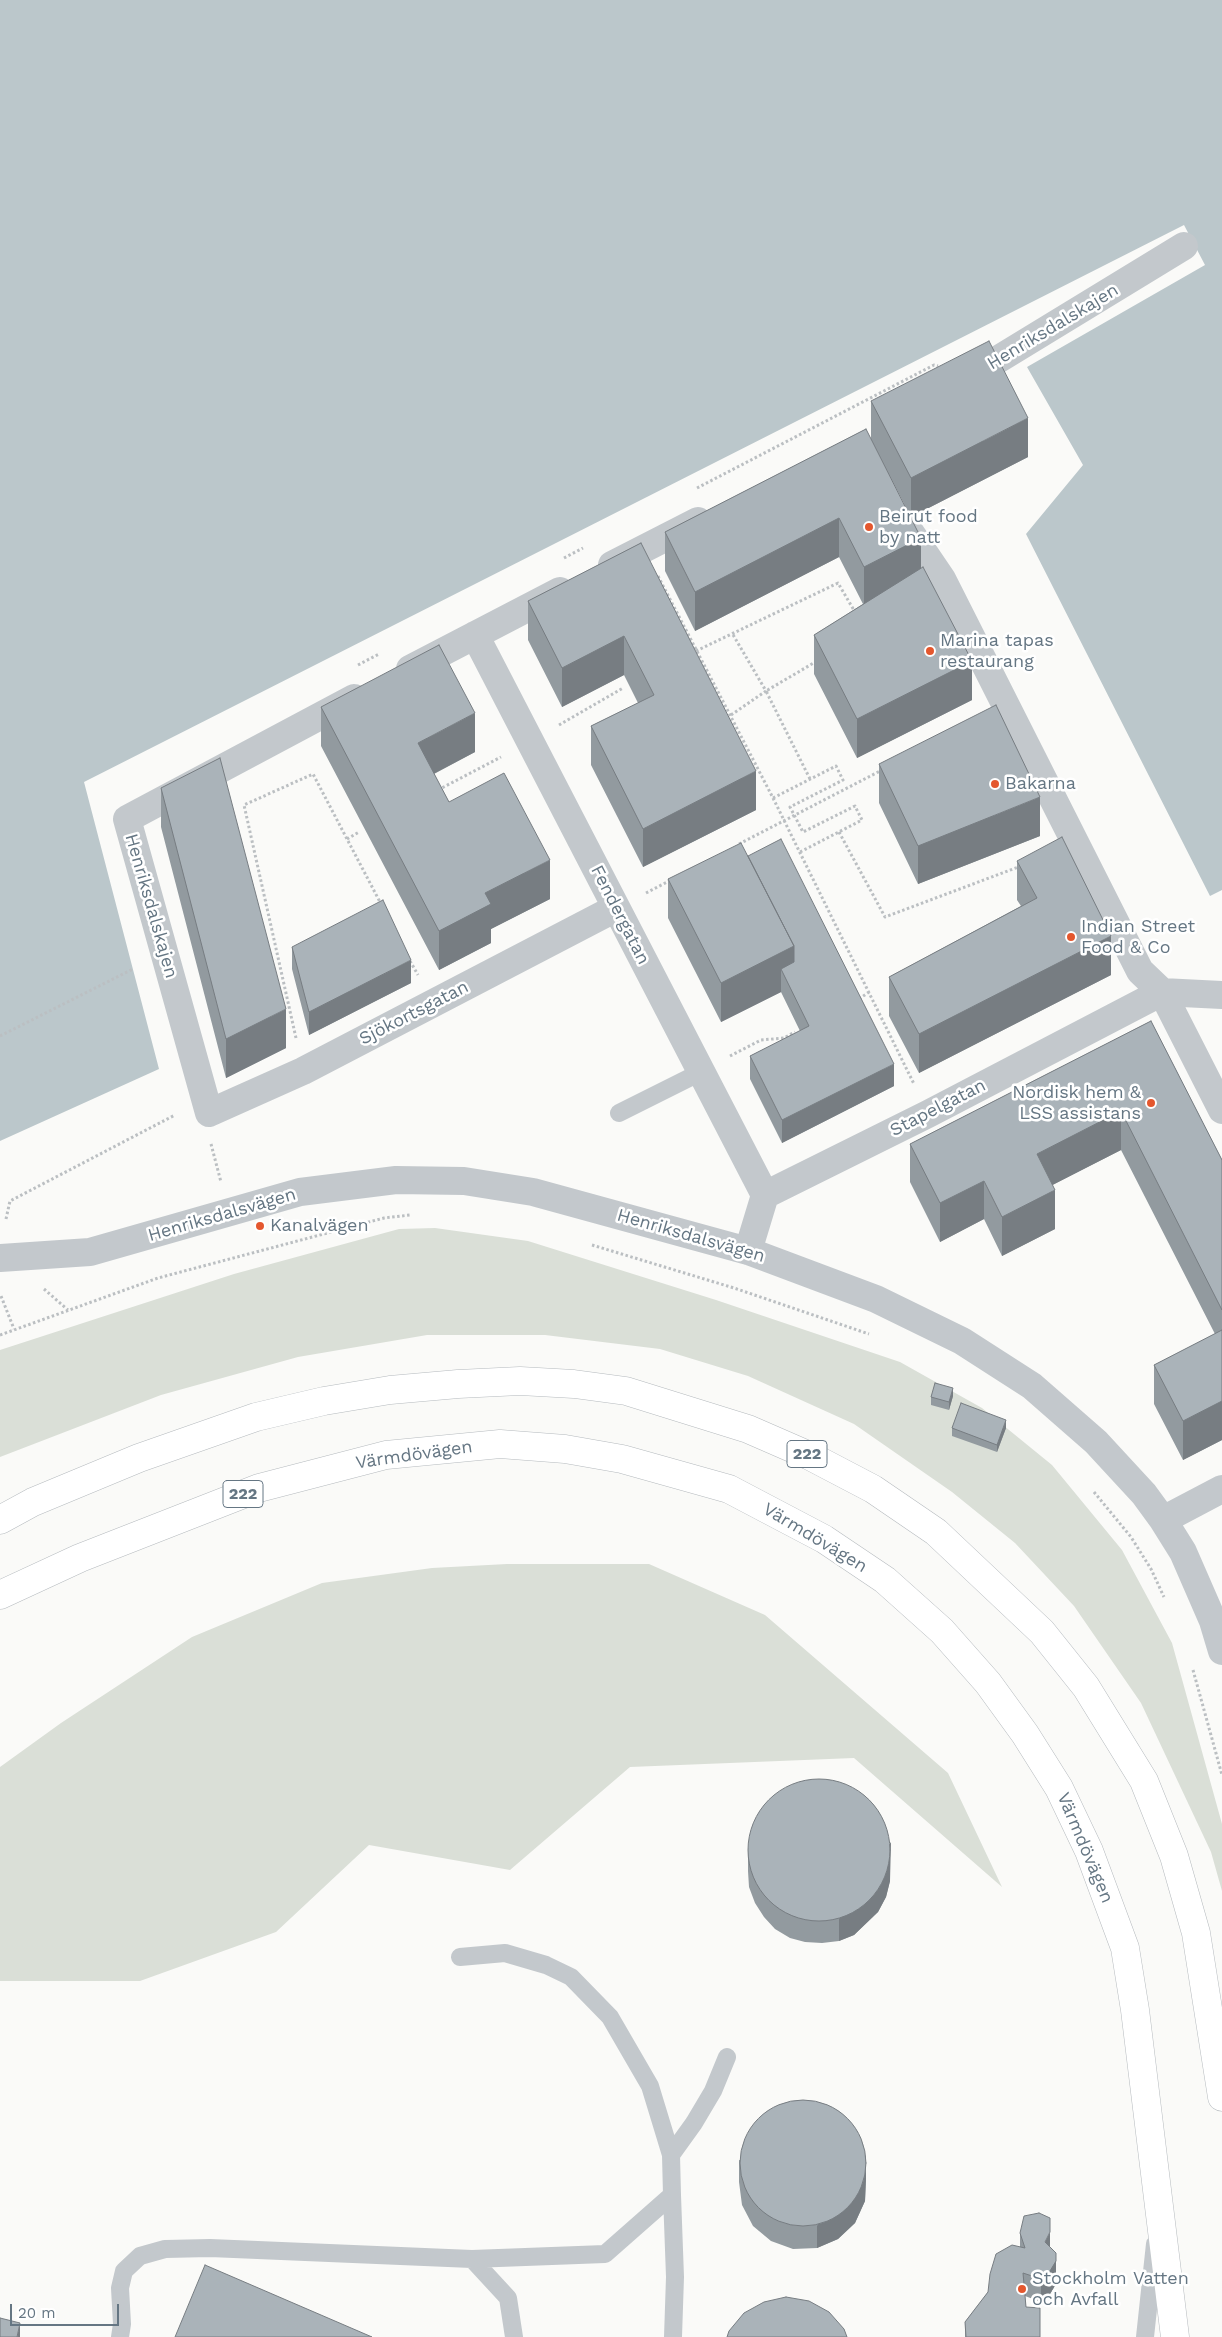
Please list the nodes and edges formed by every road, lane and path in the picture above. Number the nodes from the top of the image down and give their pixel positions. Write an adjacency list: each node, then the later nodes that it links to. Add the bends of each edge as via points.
1 (1184, 246): 2 (street, Henriksdalskajen)
2 (944, 391)
3 (890, 498): 35 (street, via 942,579 1140,971)
4 (716, 511): 8 (street, Henriksdalskajen)
5 (657, 574): 9 (path)
6 (856, 614): 7 (path, via 838,583)
7 (732, 633): 9 (path); 13 (path)
8 (475, 634): 31 (street, Fendergatan); 45 (street, Henriksdalskajen, via 127,819)
9 (697, 650): 10 (path); 14 (path)
10 (690, 654)
11 (824, 657): 13 (path)
12 (622, 688): 15 (path)
13 (766, 691): 14 (path); 18 (path)
14 (730, 715): 20 (path)
15 (554, 728)
16 (508, 754): 19 (path)
17 (882, 770): 21 (path)
18 (810, 779): 20 (path); 21 (path, via 836,766 843,780 790,808)
19 (435, 792)
20 (774, 798): 22 (path)
21 (794, 815): 22 (path); 24 (path, via 803,832 855,806 862,820)
22 (784, 820): 26 (path); 27 (path)
23 (359, 832): 25 (path)
24 (839, 832): 27 (path); 28 (path, via 885,917)
25 (347, 839): 30 (path); 39 (path, via 313,774 244,805)
26 (732, 848)
27 (800, 852): 34 (path)
28 (1026, 864)
29 (678, 876): 31 (path)
30 (383, 908)
31 (616, 908): 38 (street, Sjökortsgatan); 42 (street, Fendergatan)
32 (406, 952): 38 (path)
33 (133, 969): 41 (path)
34 (869, 992): 37 (path); 43 (path)
35 (1162, 992): 36 (street); 44 (street); 49 (street, Stapelgatan)
36 (1222, 995)
37 (857, 1000)
38 (432, 1004): 45 (street, Sjökortsgatan, via 303,1071)
39 (292, 1024)
40 (795, 1032): 42 (path, via 784,1038 760,1040)
41 (0, 1036)
42 (701, 1072): 46 (lane); 49 (street, Fendergatan)
43 (911, 1080)
44 (1222, 1110)
45 (209, 1112): 51 (path, via 181,1112 10,1201)
46 (619, 1113)
47 (212, 1147): 48 (path)
48 (221, 1182)
49 (765, 1195): 53 (street)
50 (411, 1215): 56 (path, via 384,1218 158,1278)
51 (6, 1219)
52 (591, 1244): 58 (path, via 734,1288)
53 (748, 1251): 54 (street, Henriksdalsvägen, via 533,1192 464,1181 396,1180 300,1192 90,1252); 64 (street, Henriksdalsvägen, via 876,1299 970,1346 1032,1386 1096,1442 1144,1494)
54 (0, 1258)
55 (1, 1296): 56 (path)
56 (14, 1329): 57 (path)
57 (0, 1335)
58 (872, 1336)
59 (1222, 1489): 64 (street)
60 (1093, 1490): 66 (path, via 1131,1537)
61 (33, 1502): 62 (main road); 63 (main road, 222); 72 (main road, 222, via 139,1458 256,1417 390,1390 458,1384 520,1381 626,1391 748,1428 810,1456 873,1489 936,1532 1042,1632 1086,1687 1144,1781 1174,1856 1196,1933)
62 (0, 1507)
63 (0, 1520)
64 (1163, 1520): 67 (street, Henriksdalsvägen, via 1183,1552 1213,1621)
65 (0, 1595): 75 (main road, Värmdövägen / 222, via 80,1558 259,1488 386,1455 500,1444 565,1450 622,1459 738,1493 824,1538 885,1580 942,1632 988,1683 1059,1788 1089,1851 1125,1948)
66 (1167, 1604)
67 (1222, 1651)
68 (1191, 1664): 69 (path)
69 (1222, 1775)
70 (460, 1957): 73 (lane, via 505,1953 571,1976 610,2017 650,2086)
71 (727, 2056): 73 (lane, via 713,2091)
72 (1222, 2097)
73 (671, 2154): 74 (lane)
74 (672, 2195): 76 (lane, via 604,2254); 79 (lane)
75 (1160, 2201): 80 (lane); 81 (main road, Värmdövägen / 222)
76 (472, 2259): 77 (lane, via 165,2249 140,2256 124,2271 120,2288); 78 (lane, via 508,2298)
77 (120, 2337)
78 (514, 2337)
79 (673, 2337)
80 (1145, 2337)
81 (1175, 2337)

